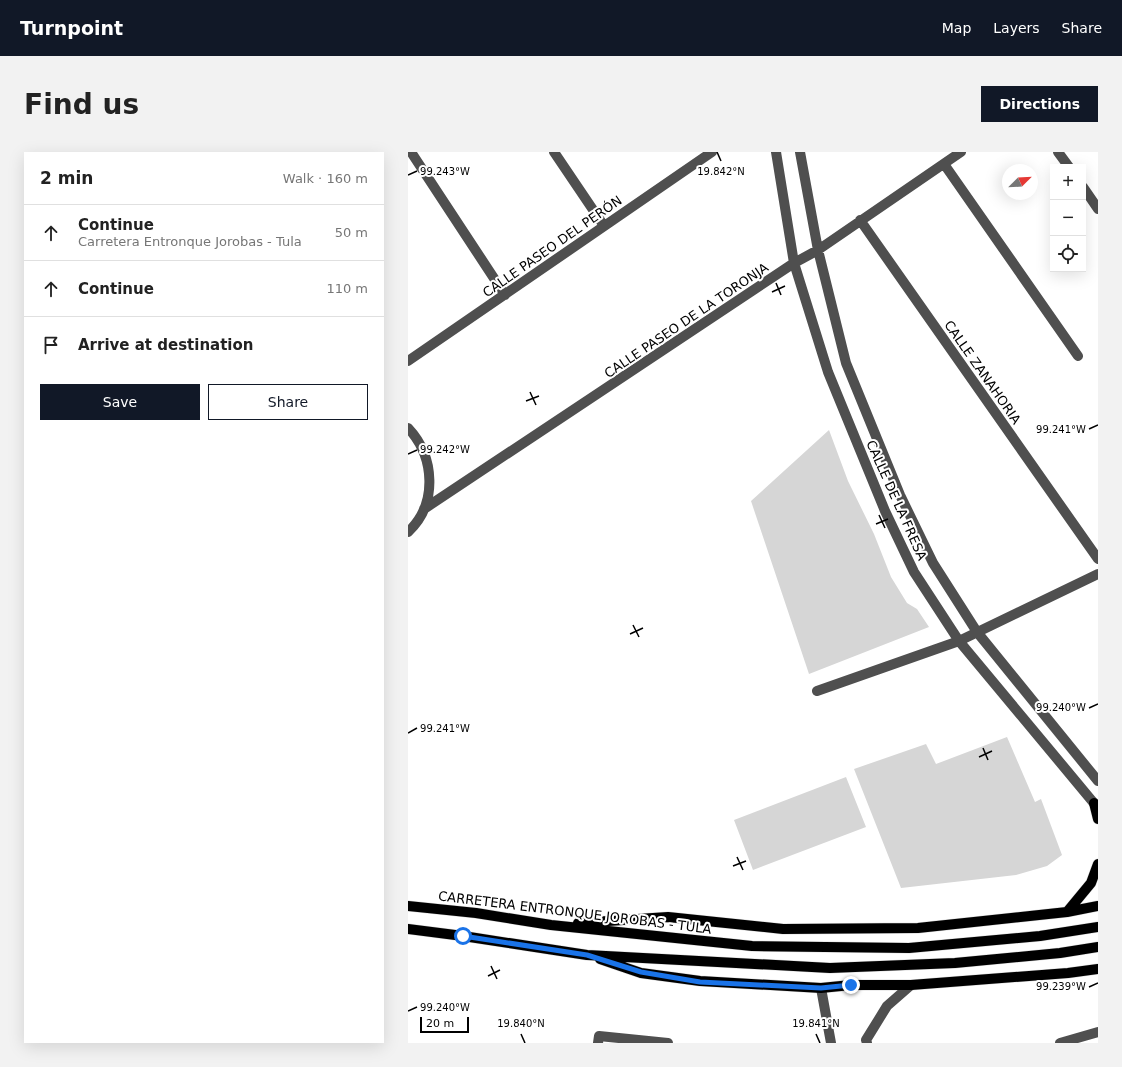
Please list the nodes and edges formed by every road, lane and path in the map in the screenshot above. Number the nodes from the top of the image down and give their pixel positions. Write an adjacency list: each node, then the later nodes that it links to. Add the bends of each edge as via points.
1 (411, 152): 16 (street)
2 (554, 152): 13 (street)
3 (776, 152): 15 (street, CALLE DE LA FRESA)
4 (800, 152): 14 (street, CALLE DE LA FRESA)
5 (961, 152): 8 (street, CALLE PASEO DE LA TORONJA)
6 (1058, 152): 9 (street)
7 (706, 153): 13 (street, CALLE PASEO DEL PERÓN)
8 (944, 164): 12 (street, CALLE PASEO DE LA TORONJA); 17 (street)
9 (1067, 164)
10 (1086, 191): 11 (street)
11 (1098, 208)
12 (860, 220): 14 (street, CALLE PASEO DE LA TORONJA); 22 (street, CALLE ZANAHORIA)
13 (604, 226): 16 (street, CALLE PASEO DEL PERÓN)
14 (818, 250): 15 (street, CALLE PASEO DE LA TORONJA); 24 (street, CALLE DE LA FRESA, via 846,363 900,494 933,563)
15 (794, 263): 20 (street, CALLE PASEO DE LA TORONJA); 25 (street, CALLE DE LA FRESA, via 828,372 885,511 914,572)
16 (504, 295): 18 (street, CALLE PASEO DEL PERÓN)
17 (1078, 356)
18 (408, 361)
19 (408, 428): 20 (street, via 422,446 427,458 430,483)
20 (424, 509): 21 (street)
21 (408, 532)
22 (1098, 559)
23 (1098, 574): 24 (street)
24 (977, 632): 25 (street); 27 (street, CALLE DE LA FRESA)
25 (959, 641): 26 (street); 28 (street, CALLE DE LA FRESA)
26 (817, 691)
27 (1098, 781)
28 (1096, 806): 29 (main road)
29 (1098, 819)
30 (1098, 864): 33 (main road, via 1091,883)
31 (408, 906): 34 (main road, CARRETERA ENTRONQUE JOROBAS - TULA, via 476,913)
32 (1098, 906): 33 (main road)
33 (1067, 912): 34 (main road, via 918,928 868,930 783,929 668,917)
34 (551, 925): 35 (main road, CARRETERA ENTRONQUE JOROBAS - TULA, via 752,946 909,948 1040,936)
35 (1098, 927)
36 (408, 929): 38 (main road)
37 (1098, 947): 38 (main road, via 955,963 830,968)
38 (587, 955): 41 (main road, via 641,972 700,982)
39 (1098, 969): 40 (main road)
40 (911, 984): 41 (main road); 46 (street, via 887,1006 866,1040)
41 (821, 988): 45 (street)
42 (1098, 1032): 47 (street)
43 (598, 1043): 44 (street, via 599,1036)
44 (668, 1043)
45 (831, 1043)
46 (867, 1043)
47 (1060, 1043)

